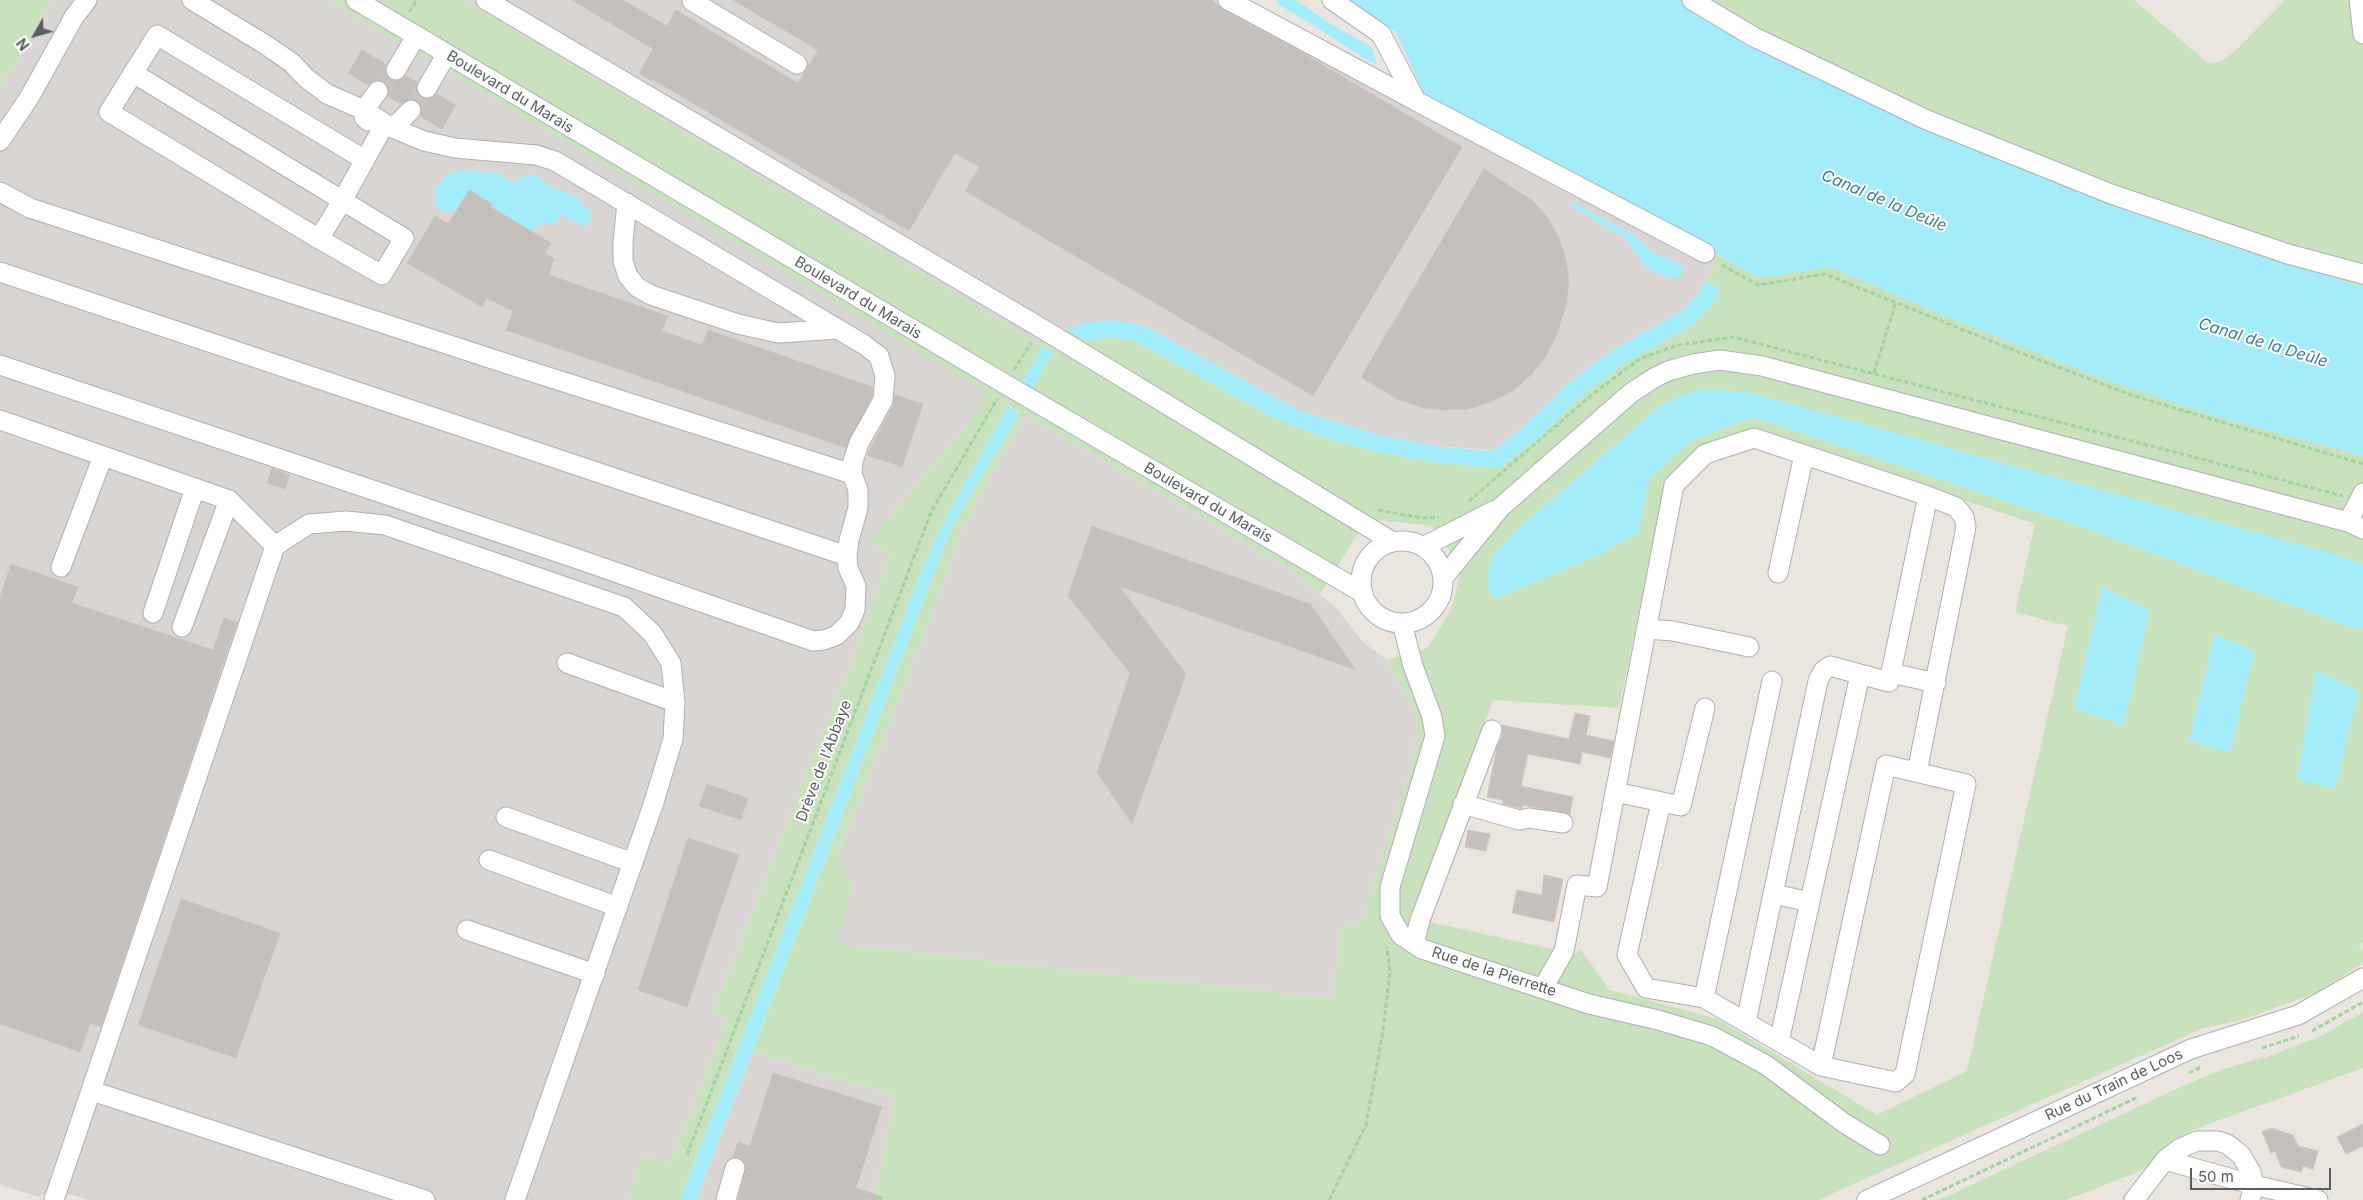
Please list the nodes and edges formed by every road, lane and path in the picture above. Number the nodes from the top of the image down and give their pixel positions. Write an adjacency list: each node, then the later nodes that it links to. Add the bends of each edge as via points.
1 (87, 0): 22 (street)
2 (192, 0): 19 (street, via 266,44 327,94)
3 (356, 0): 11 (street, Boulevard du Marais)
4 (486, 0): 33 (street)
5 (1228, 0): 18 (street)
6 (1332, 0): 18 (street, via 1381,34)
7 (1692, 0): 31 (street, via 1754,36 1927,120 2111,194 2288,254)
8 (2359, 0): 10 (street)
9 (692, 1): 13 (street)
10 (2363, 34)
11 (416, 36): 12 (street, Boulevard du Marais); 14 (street)
12 (446, 55): 16 (street); 37 (street, Boulevard du Marais)
13 (797, 64)
14 (396, 70)
15 (133, 73): 23 (street, via 157,35); 25 (street); 27 (street, via 109,112)
16 (426, 88)
17 (378, 91): 19 (street)
18 (1416, 101): 28 (street)
19 (364, 110): 21 (street)
20 (411, 110): 21 (street, via 397,124)
21 (386, 128): 23 (street); 26 (street, via 455,148 536,155 555,160)
22 (0, 141)
23 (365, 160): 25 (street)
24 (0, 192): 42 (street, via 30,208)
25 (342, 200): 27 (street); 27 (street, via 404,238 382,275)
26 (627, 203): 34 (street); 34 (street, via 623,261 628,276 637,287 738,324 778,333)
27 (319, 239)
28 (1705, 252)
29 (1722, 265): 32 (path, via 1758,285 1825,274)
30 (0, 272): 55 (street)
31 (2363, 274)
32 (1896, 301): 36 (path); 41 (path, via 2134,396)
33 (1041, 328): 37 (path, Drève de l'Abbaye); 52 (street)
34 (838, 329): 42 (street, via 879,356 884,376 882,400 859,443)
35 (0, 365): 55 (street, via 813,640 837,635 849,623 855,610 856,586)
36 (1874, 374): 45 (path); 47 (path, via 1732,337 1680,345 1641,358 1594,393)
37 (1005, 384): 59 (street, Boulevard du Marais); 102 (path, Drève de l'Abbaye, via 930,512)
38 (0, 420): 40 (street)
39 (1804, 455): 44 (street); 57 (street); 63 (street, via 1754,438 1705,454 1674,485)
40 (103, 456): 43 (street); 56 (street)
41 (2363, 464)
42 (852, 474): 55 (street, via 858,490 858,508)
43 (195, 488): 46 (street); 60 (street)
44 (1928, 496): 66 (street); 69 (street, via 1956,507 1964,517 1966,527)
45 (2360, 499): 51 (street)
46 (229, 500): 53 (street); 62 (street)
47 (1463, 506)
48 (1501, 507): 51 (street, via 1643,384 1680,368 1720,360 1762,366); 54 (street); 58 (street)
49 (1376, 510): 50 (path, via 1423,518)
50 (1442, 517)
51 (2356, 525)
52 (1393, 542): 54 (street, via 1414,542); 59 (street, via 1380,547 1367,561 1361,580)
53 (275, 546): 70 (street, via 309,524 346,521 385,525 624,608 652,632 671,663); 99 (street)
54 (1423, 547): 58 (street, via 1433,555)
55 (847, 556)
56 (61, 567)
57 (1778, 572)
58 (1443, 578): 61 (street, via 1442,592 1427,614)
59 (1362, 592): 61 (street, via 1377,614)
60 (153, 613)
61 (1402, 623): 85 (street, Rue de la Pierrette, via 1435,736 1390,887 1390,916 1394,926)
62 (182, 627)
63 (1647, 629): 64 (street, via 1673,631); 74 (street)
64 (1749, 647)
65 (567, 663): 70 (street)
66 (1891, 673): 67 (street, via 1889,682); 69 (street)
67 (1860, 675): 81 (street, via 1830,666 1818,681); 82 (street)
68 (1772, 682): 89 (street)
69 (1936, 683): 73 (street)
70 (675, 702): 80 (street, via 673,739)
71 (1705, 708): 75 (street, via 1681,806)
72 (1492, 730): 76 (street)
73 (1917, 772): 96 (street, via 1886,765); 96 (street, via 1966,784 1905,1074 1896,1082)
74 (1615, 792): 75 (street); 88 (street, via 1597,888 1577,885 1564,951)
75 (1661, 802): 89 (street, via 1627,955 1646,988)
76 (1463, 804): 78 (street, via 1519,820 1529,818); 85 (street)
77 (506, 817): 80 (street)
78 (1563, 823)
79 (490, 860): 83 (street)
80 (633, 863): 83 (street)
81 (1774, 894): 82 (street); 91 (street)
82 (1810, 902): 94 (street)
83 (618, 907): 86 (street)
84 (467, 930): 86 (street)
85 (1414, 943): 88 (street, Rue de la Pierrette, via 1422,949)
86 (595, 974): 109 (street)
87 (2363, 978): 111 (street, Rue du Train de Loos, via 2298,1014 2191,1049)
88 (1544, 988): 101 (street, Rue de la Pierrette, via 1589,1004 1712,1036 1766,1065 1844,1123)
89 (1704, 998): 91 (street)
90 (2363, 1002): 92 (path)
91 (1746, 1022): 94 (street)
92 (2309, 1032)
93 (2302, 1035): 95 (path)
94 (1779, 1042): 96 (street)
95 (2256, 1050)
96 (1821, 1066)
97 (2202, 1067): 98 (path)
98 (2184, 1075)
99 (92, 1091): 107 (street); 108 (street)
100 (2142, 1095): 112 (path)
101 (1880, 1145)
102 (687, 1156)
103 (2165, 1160): 105 (street); 105 (street, via 2197,1140 2218,1141 2241,1155 2251,1172); 106 (street)
104 (735, 1168): 110 (street)
105 (2252, 1192): 113 (street)
106 (2138, 1198)
107 (54, 1200)
108 (425, 1200)
109 (515, 1200)
110 (726, 1200)
111 (1867, 1200)
112 (1922, 1200)
113 (2318, 1200)

